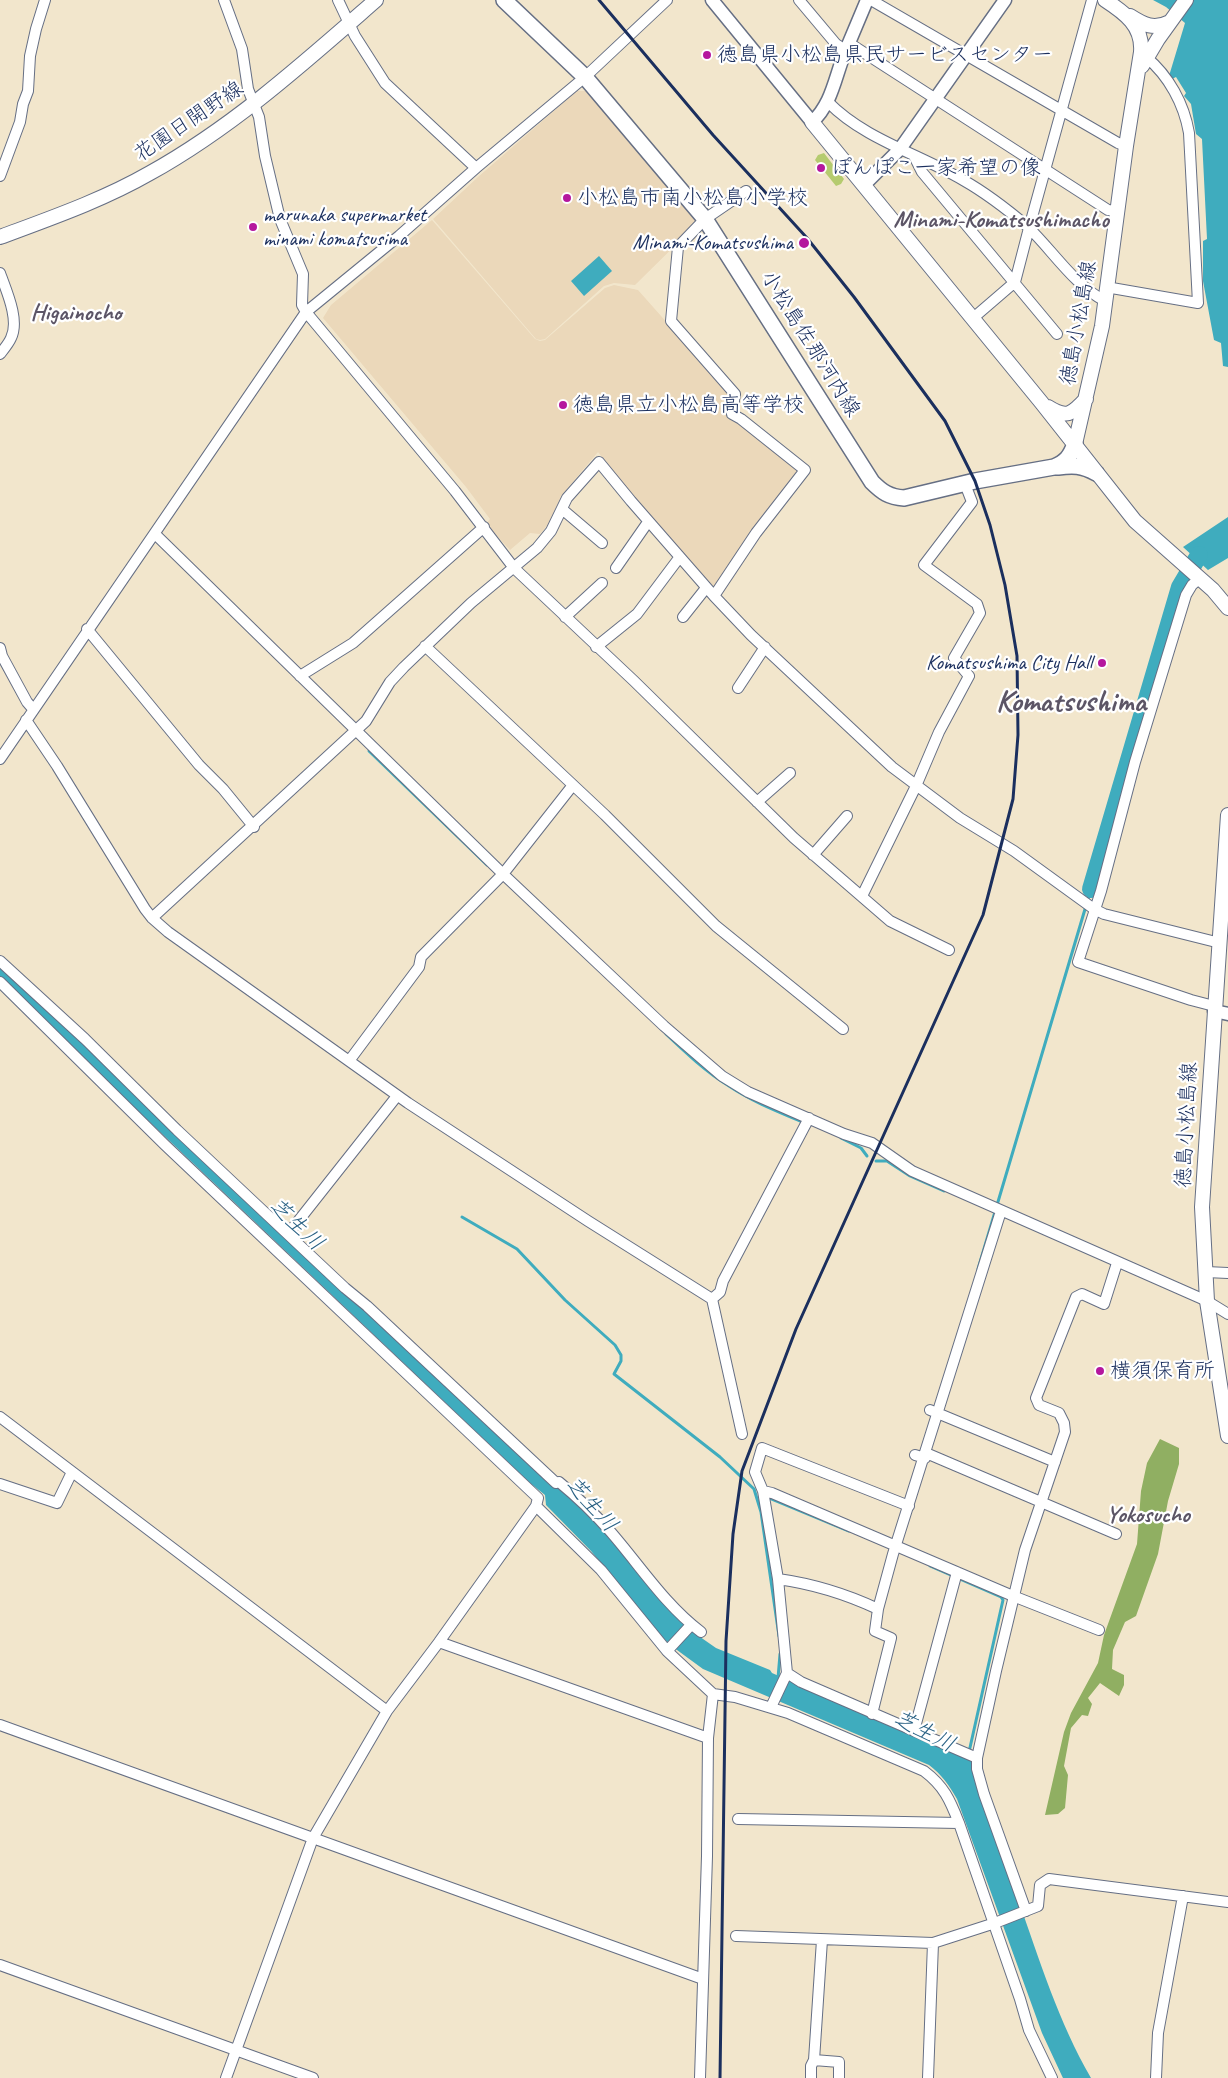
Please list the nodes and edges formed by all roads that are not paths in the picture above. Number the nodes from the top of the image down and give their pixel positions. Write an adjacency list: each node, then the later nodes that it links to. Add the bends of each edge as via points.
1 (45, 0): 33 (street, via 30,56 28,91)
2 (224, 0): 25 (street, via 242,49 248,89)
3 (338, 0): 17 (street)
4 (376, 0): 17 (main road, 花園日開野線)
5 (504, 0): 22 (main road, 小松島佐那河内線)
6 (667, 0): 22 (street)
7 (712, 0): 27 (street)
8 (799, 0): 18 (street, via 836,44)
9 (867, 0): 18 (street)
10 (871, 0): 19 (street)
11 (1004, 0): 19 (street)
12 (1092, 0): 26 (street)
13 (1105, 0): 15 (main road, 徳島小松島線)
14 (1186, 0): 16 (main road)
15 (1123, 12): 16 (main road, via 1151,27 1162,26); 21 (main road, 徳島小松島線, via 1141,37)
16 (1172, 19): 20 (main road)
17 (349, 23): 25 (main road, 花園日開野線); 31 (street, via 385,83)
18 (847, 46): 23 (street); 24 (street)
19 (965, 54): 23 (street); 26 (street)
20 (1146, 58): 21 (main road); 42 (street, via 1156,65 1186,114 1198,303)
21 (1137, 76): 28 (main road, 徳島小松島線)
22 (584, 77): 31 (street); 37 (main road, 小松島佐那河内線)
23 (935, 98): 29 (street); 32 (street)
24 (828, 102): 27 (street); 29 (street, via 854,123)
25 (255, 103): 39 (main road, 花園日開野線, via 150,174 90,203); 43 (street, via 280,218 303,274 302,304)
26 (1061, 109): 28 (street); 32 (street)
27 (812, 122): 34 (main road)
28 (1126, 146): 36 (main road, 徳島小松島線)
29 (900, 149): 30 (street); 34 (street)
30 (914, 156): 38 (street, via 963,180 1006,208); 41 (street, via 922,172)
31 (476, 168): 43 (street)
32 (1045, 170): 36 (street, via 1108,210); 38 (street)
33 (0, 176)
34 (864, 185): 44 (main road)
35 (746, 191): 37 (street)
36 (1118, 211): 42 (main road, 徳島小松島線)
37 (705, 219): 52 (main road, 小松島佐那河内線, via 872,482 891,497 904,498); 64 (street, via 678,247 671,321 735,394 732,414 806,470 756,533)
38 (1028, 228): 41 (street); 42 (street, via 1091,294)
39 (0, 237)
40 (0, 274): 46 (street, via 9,297 14,328)
41 (1015, 282): 44 (street); 45 (street)
42 (1106, 294): 47 (main road, 徳島小松島線)
43 (306, 312): 55 (street); 56 (street)
44 (972, 319): 48 (main road)
45 (1058, 334)
46 (0, 354)
47 (1086, 398): 48 (main road, via 1076,409 1064,414); 49 (main road, 徳島小松島線)
48 (1041, 402): 49 (main road)
49 (1075, 444): 50 (main road, via 1064,463); 51 (main road)
50 (1054, 467): 51 (main road, 小松島佐那河内線, via 1084,466); 52 (main road, 小松島佐那河内線)
51 (1096, 473): 61 (main road, via 1135,521)
52 (965, 484): 81 (street, via 972,502 924,565 977,604 980,613 954,658 969,676 939,732)
53 (562, 509): 54 (street, via 566,498 600,462); 57 (street); 59 (street, via 551,531)
54 (648, 522): 58 (street); 60 (street)
55 (484, 527): 59 (street); 73 (street, via 353,644)
56 (155, 534): 68 (street); 73 (street)
57 (602, 544)
58 (679, 558): 63 (street); 70 (street, via 637,614)
59 (514, 568): 66 (street); 69 (street)
60 (616, 568)
61 (1199, 577): 65 (main road); 89 (street, via 1186,596)
62 (602, 583): 66 (street)
63 (706, 588): 64 (street); 67 (street)
64 (714, 596): 71 (street)
65 (1228, 608)
66 (565, 616): 70 (street)
67 (683, 617)
68 (87, 629): 75 (street); 85 (street, via 193,758)
69 (425, 646): 77 (street, via 390,682 366,721); 80 (street)
70 (596, 647): 82 (street)
71 (765, 647): 74 (street); 81 (street)
72 (0, 648): 75 (street)
73 (300, 676): 77 (street)
74 (738, 688)
75 (33, 709): 76 (street)
76 (26, 720): 78 (street); 90 (street)
77 (355, 732): 85 (street); 87 (street)
78 (0, 759)
79 (790, 773): 82 (street)
80 (573, 785): 87 (street); 97 (street, via 716,926)
81 (916, 786): 88 (street); 89 (street)
82 (757, 802): 86 (street)
83 (1228, 815): 91 (main road, 徳島小松島線)
84 (846, 816): 86 (street)
85 (254, 826): 90 (street)
86 (813, 855): 88 (street)
87 (501, 877): 98 (street, via 421,957 419,968); 100 (street, via 722,1076)
88 (862, 896): 92 (street, via 890,921)
89 (1093, 908): 91 (street, via 1104,914); 95 (street, via 1078,962)
90 (152, 918): 98 (street)
91 (1220, 943): 95 (main road, 徳島小松島線)
92 (950, 950)
93 (0, 961): 102 (street)
94 (0, 982): 120 (street, via 165,1145 538,1498)
95 (1214, 1008): 96 (street); 104 (main road, 徳島小松島線, via 1202,1207)
96 (1228, 1014)
97 (843, 1029)
98 (349, 1061): 99 (street)
99 (397, 1096): 102 (street); 106 (street)
100 (807, 1121): 101 (street, via 872,1143 912,1171); 106 (street, via 720,1292)
101 (998, 1209): 103 (street); 109 (street)
102 (288, 1234): 127 (street, via 544,1473 572,1492 608,1529)
103 (1117, 1262): 107 (street); 114 (street, via 1104,1304 1082,1294 1076,1297 1036,1398 1039,1405 1059,1413 1064,1423 1065,1432)
104 (1206, 1272): 105 (street); 107 (main road, 徳島小松島線)
105 (1228, 1273)
106 (712, 1299): 111 (street)
107 (1207, 1301): 108 (street); 112 (main road, 徳島小松島線)
108 (1228, 1314)
109 (934, 1412): 113 (street); 114 (street)
110 (0, 1417): 115 (street)
111 (742, 1434)
112 (1228, 1436)
113 (922, 1456): 118 (street); 119 (street)
114 (1055, 1462): 118 (street)
115 (72, 1472): 116 (street, via 57,1503); 135 (street)
116 (0, 1484)
117 (763, 1491): 119 (street, via 755,1472 762,1448); 122 (street); 124 (street)
118 (1041, 1502): 121 (street); 125 (street)
119 (906, 1505): 122 (street)
120 (536, 1506): 130 (street); 131 (street, via 601,1570)
121 (1116, 1534)
122 (895, 1550): 123 (street); 126 (street)
123 (956, 1576): 125 (street); 138 (street)
124 (778, 1579): 126 (street, via 845,1594); 132 (street)
125 (1013, 1596): 128 (street); 140 (street)
126 (878, 1609): 136 (street, via 875,1631 891,1638)
127 (690, 1626): 129 (street); 131 (street)
128 (1099, 1630)
129 (701, 1632)
130 (439, 1642): 135 (street); 139 (street)
131 (668, 1650): 133 (street)
132 (786, 1674): 134 (street); 136 (street)
133 (713, 1694): 134 (street); 139 (street)
134 (772, 1706): 142 (street, via 924,1771 938,1781)
135 (387, 1711): 143 (street)
136 (872, 1714): 138 (street)
137 (0, 1725): 143 (street)
138 (914, 1732): 140 (street)
139 (708, 1738): 152 (street)
140 (972, 1756): 146 (street)
141 (738, 1818): 142 (street)
142 (959, 1823): 147 (street)
143 (313, 1838): 152 (street); 153 (street)
144 (1183, 1896): 145 (street); 146 (street, via 1049,1879 1040,1885 1038,1906); 162 (street, via 1160,2019)
145 (1228, 1902)
146 (1024, 1911): 147 (street)
147 (996, 1923): 150 (street); 161 (street, via 1029,2030)
148 (736, 1936): 149 (street)
149 (822, 1940): 150 (street); 154 (street)
150 (932, 1943): 160 (street)
151 (0, 1965): 153 (street)
152 (703, 1978): 157 (street)
153 (236, 2050): 155 (street); 156 (street)
154 (814, 2060): 158 (street); 159 (street, via 839,2062)
155 (226, 2078)
156 (312, 2078)
157 (700, 2078)
158 (811, 2078)
159 (839, 2078)
160 (928, 2078)
161 (1052, 2078)
162 (1156, 2078)

